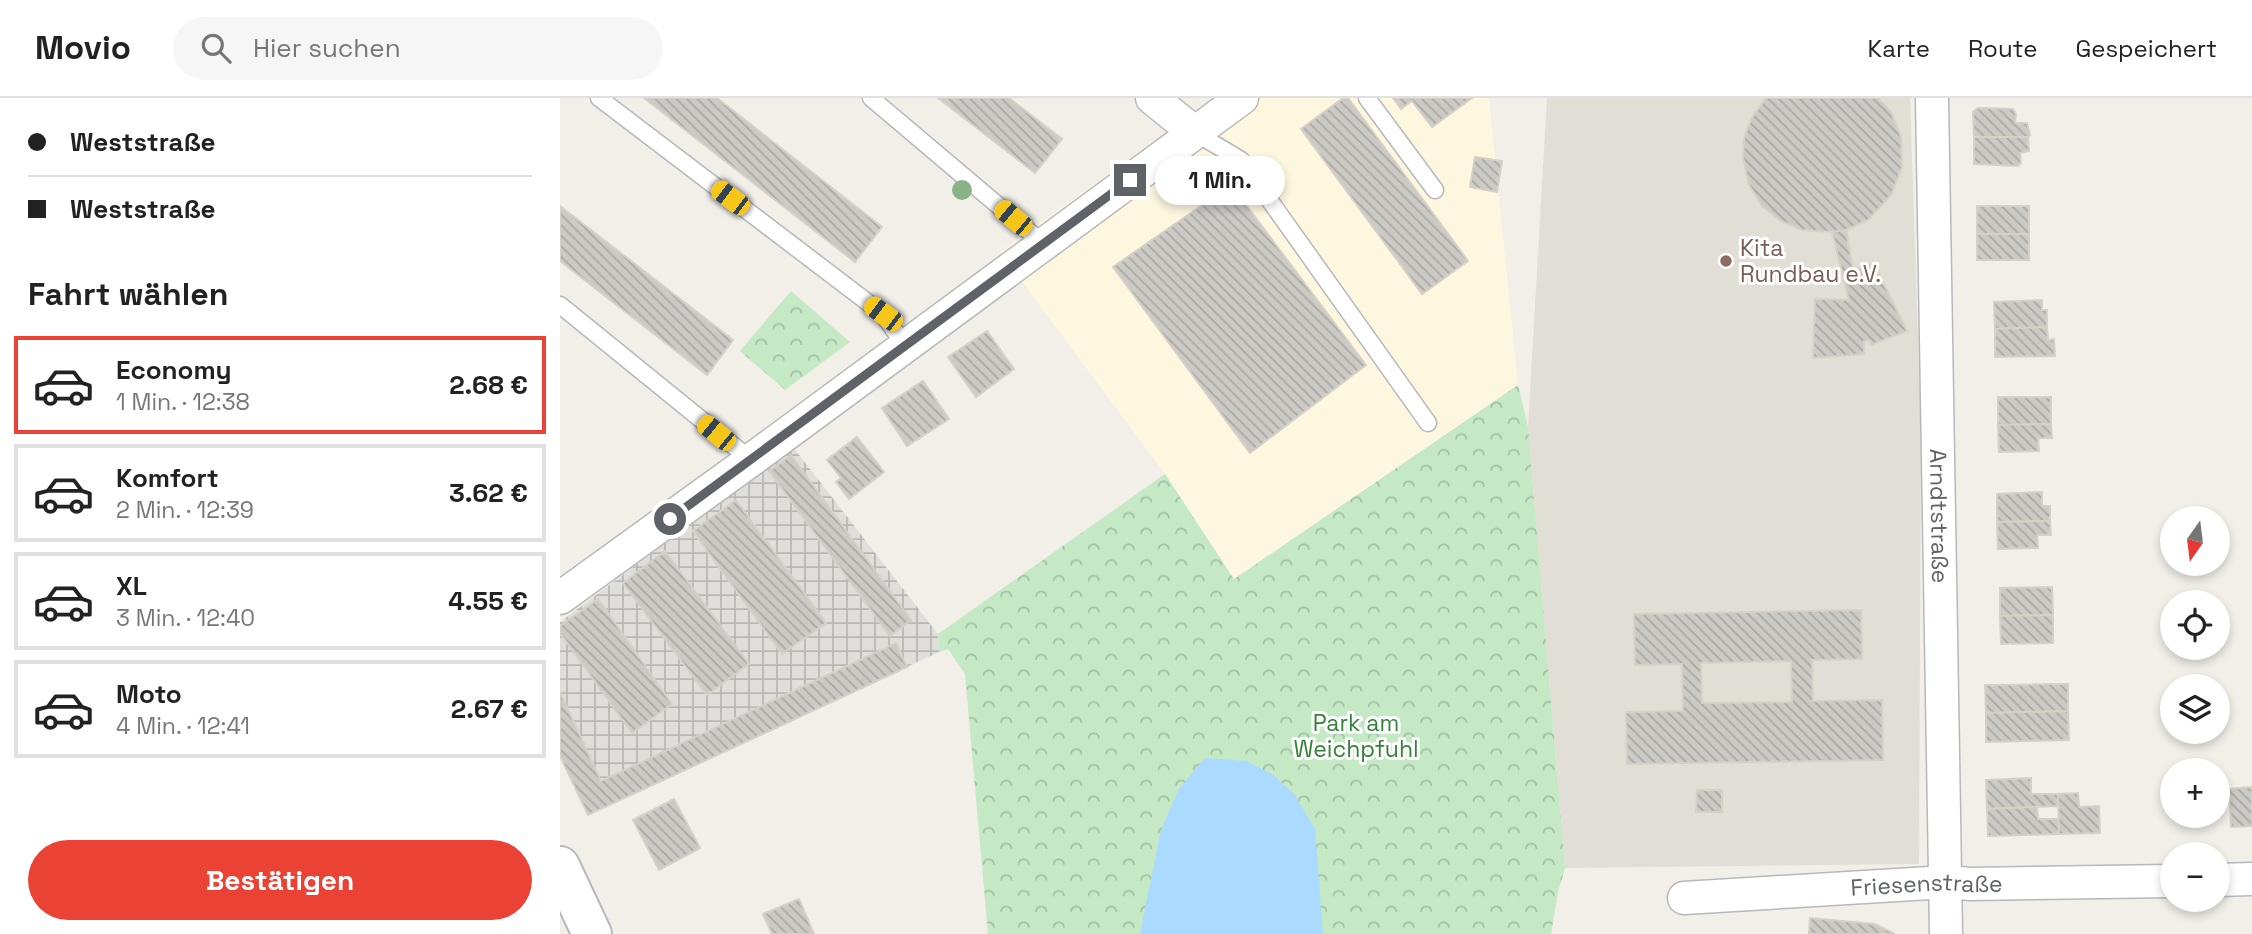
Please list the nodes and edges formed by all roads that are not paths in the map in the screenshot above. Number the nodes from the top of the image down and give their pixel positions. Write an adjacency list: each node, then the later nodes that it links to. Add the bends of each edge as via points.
1 (599, 98): 11 (lane, via 883,314)
2 (872, 98): 9 (lane)
3 (1152, 98): 7 (street)
4 (1242, 98): 7 (street)
5 (1367, 98): 8 (lane)
6 (1933, 98): 19 (street, Arndtstraße)
7 (1194, 132): 9 (street); 12 (lane, via 1241,160)
8 (1435, 190)
9 (1045, 245): 11 (street)
10 (560, 305): 13 (lane)
11 (905, 346): 13 (street)
12 (1428, 423)
13 (751, 460): 14 (street)
14 (560, 598)
15 (560, 866): 21 (main road)
16 (2252, 879): 17 (street)
17 (2230, 880)
18 (2160, 881): 19 (street, Friesenstraße)
19 (1946, 882): 20 (street, Friesenstraße); 22 (street, Arndtstraße)
20 (1684, 898)
21 (593, 934)
22 (1946, 934)

